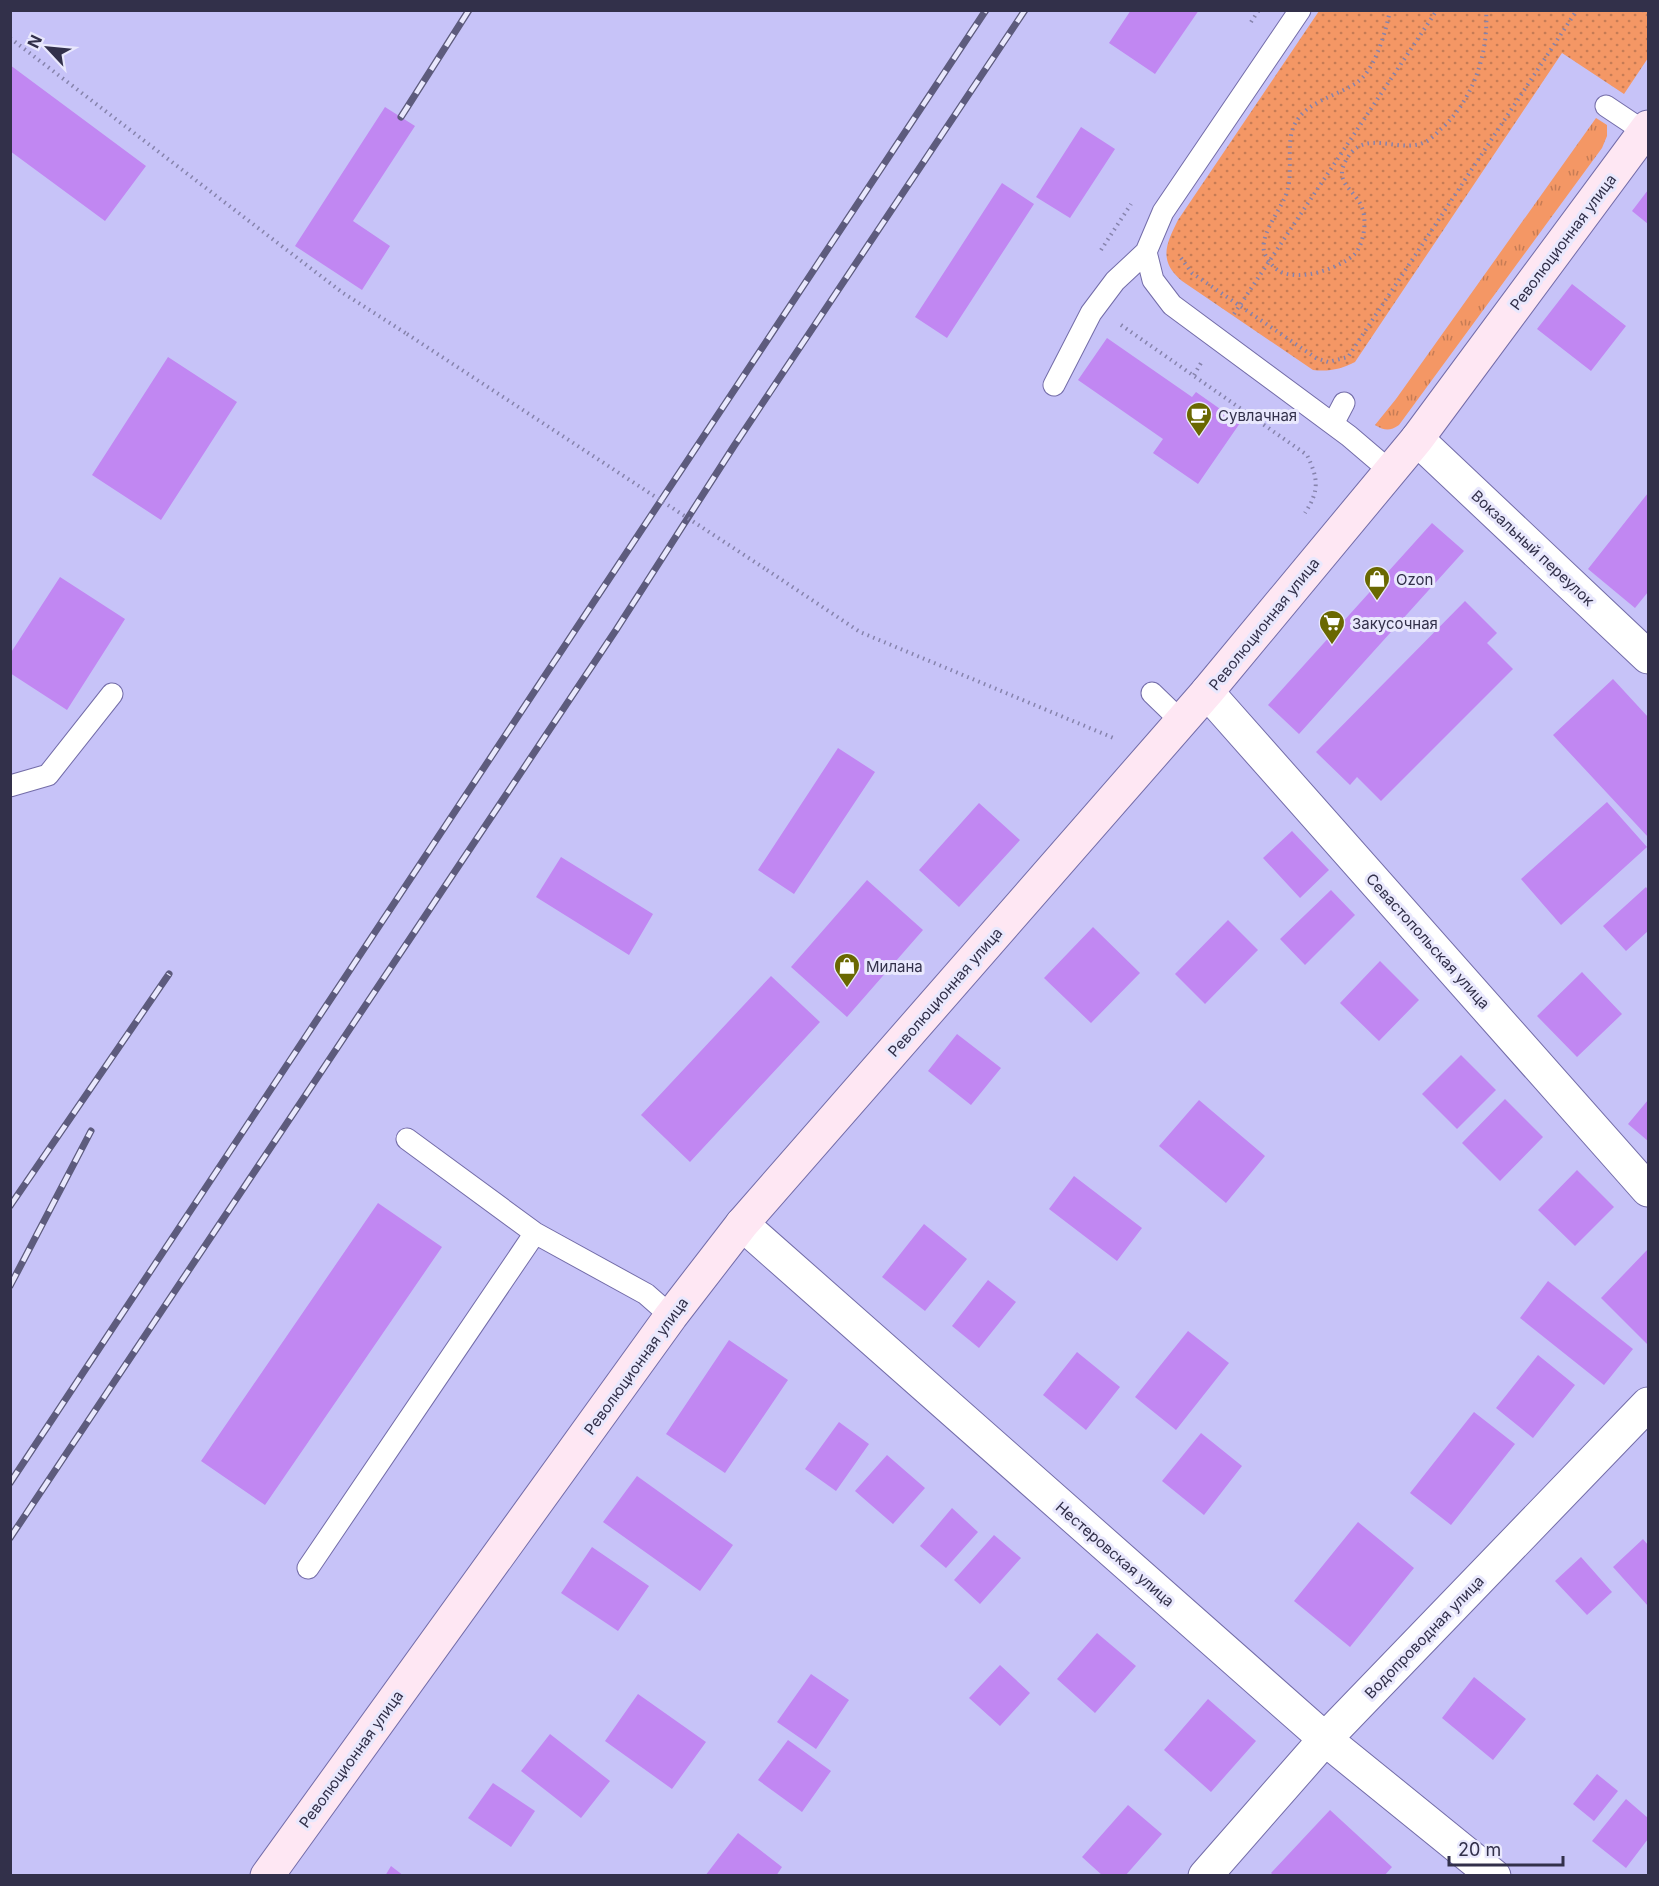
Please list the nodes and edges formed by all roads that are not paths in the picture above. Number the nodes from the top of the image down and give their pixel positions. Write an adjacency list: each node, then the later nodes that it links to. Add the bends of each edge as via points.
1 (1300, 10): 4 (lane, via 1163,212)
2 (1606, 106): 3 (lane)
3 (1647, 130): 8 (main road, Революционная улица)
4 (1146, 252): 5 (lane, via 1115,281 1090,313); 7 (lane, via 1153,280 1172,305)
5 (1054, 385)
6 (1344, 403): 7 (lane)
7 (1333, 424): 9 (lane)
8 (1417, 439): 9 (main road, Революционная улица); 10 (street, Вокзальный переулок)
9 (1390, 471): 11 (main road, Революционная улица)
10 (1648, 657)
11 (1208, 692): 14 (main road, Революционная улица); 17 (street, Севастопольская улица)
12 (1152, 693): 14 (lane)
13 (111, 694): 15 (lane, via 48,775)
14 (1182, 722): 18 (main road, Революционная улица)
15 (10, 786)
16 (407, 1139): 19 (lane)
17 (1648, 1190)
18 (742, 1224): 20 (main road, Революционная улица); 23 (street, Нестеровская улица)
19 (535, 1233): 20 (lane, via 646,1294); 22 (lane)
20 (670, 1316): 24 (main road, Революционная улица)
21 (1648, 1404): 23 (street, Водопроводная улица)
22 (308, 1568)
23 (1325, 1739): 25 (street, Водопроводная улица); 26 (street, Нестеровская улица)
24 (267, 1875)
25 (1205, 1875)
26 (1494, 1875)

